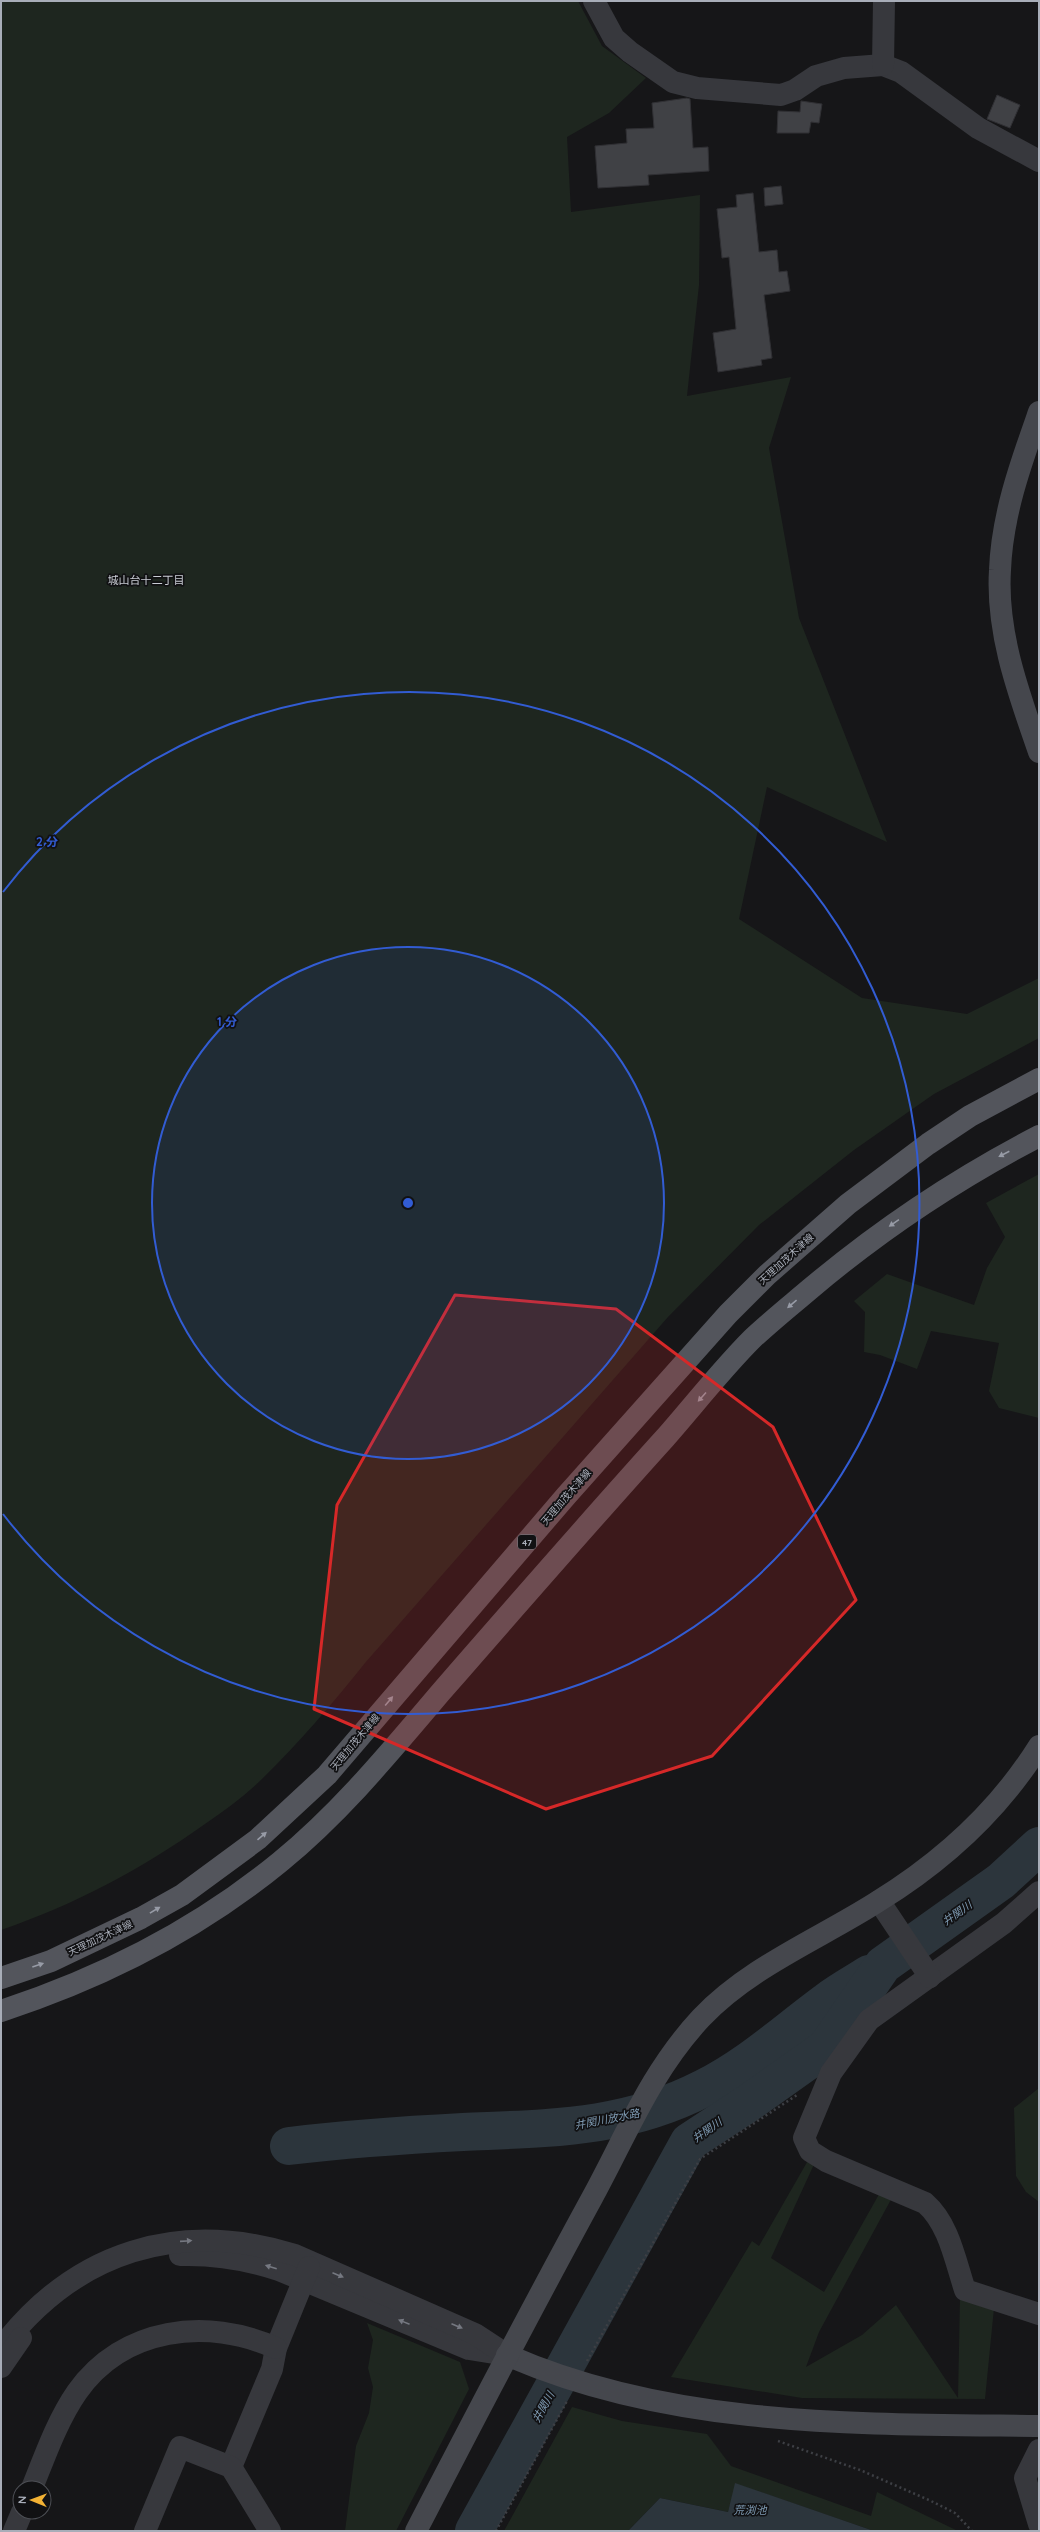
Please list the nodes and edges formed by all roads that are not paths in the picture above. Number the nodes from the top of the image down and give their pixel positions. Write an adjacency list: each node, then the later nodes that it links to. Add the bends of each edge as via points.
1 (594, 1): 3 (street, via 614,38 630,52 673,82 697,88 781,95 795,90 816,76 844,68)
2 (884, 1): 3 (street)
3 (884, 65): 4 (street, via 901,72 978,128)
4 (1039, 161)
5 (1039, 412): 6 (street, via 1006,516 1000,570 1002,620 1016,685)
6 (1039, 752)
7 (1039, 1079): 13 (main road, 天理加茂木津線 / 47, one-way to 7, via 51,1961 141,1918 214,1872 264,1834 327,1775 566,1496 728,1314 767,1275 848,1204 928,1144 970,1116)
8 (1039, 1136): 14 (main road, one-way to 14, via 989,1162 887,1228 751,1340 578,1534 379,1766 314,1832 279,1863 204,1917 137,1956 81,1982)
9 (1039, 1746): 11 (street, via 1010,1787 964,1838)
10 (1039, 1892): 12 (street, via 1004,1923)
11 (879, 1901): 12 (street); 19 (street, via 721,1998 670,2055 643,2096 597,2189)
12 (928, 1974): 16 (street, via 868,2020 831,2073 805,2133 805,2144 810,2151 826,2161 889,2186 930,2208 945,2230 965,2290)
13 (1, 1978)
14 (1, 2011)
15 (307, 2272): 17 (street, one-way to 15, via 34,2308 56,2290 97,2265 129,2252 183,2240 212,2240 268,2247); 18 (street); 19 (street, via 469,2349); 20 (street, one-way to 20, via 225,2256 181,2255 131,2264 106,2273 61,2300 23,2336)
16 (1039, 2314)
17 (1, 2348)
18 (276, 2348): 23 (street, via 272,2369); 24 (street, via 240,2334 198,2330 157,2336 120,2352 91,2376 67,2406)
19 (507, 2355): 21 (street, via 539,2369 649,2398 739,2413 852,2424); 30 (street)
20 (1, 2367)
21 (1039, 2426)
22 (1039, 2450): 26 (street, via 1025,2478)
23 (231, 2467): 28 (street, via 180,2447); 29 (street)
24 (35, 2480)
25 (19, 2520): 27 (street)
26 (1039, 2524)
27 (14, 2531)
28 (146, 2531)
29 (270, 2531)
30 (416, 2531)

